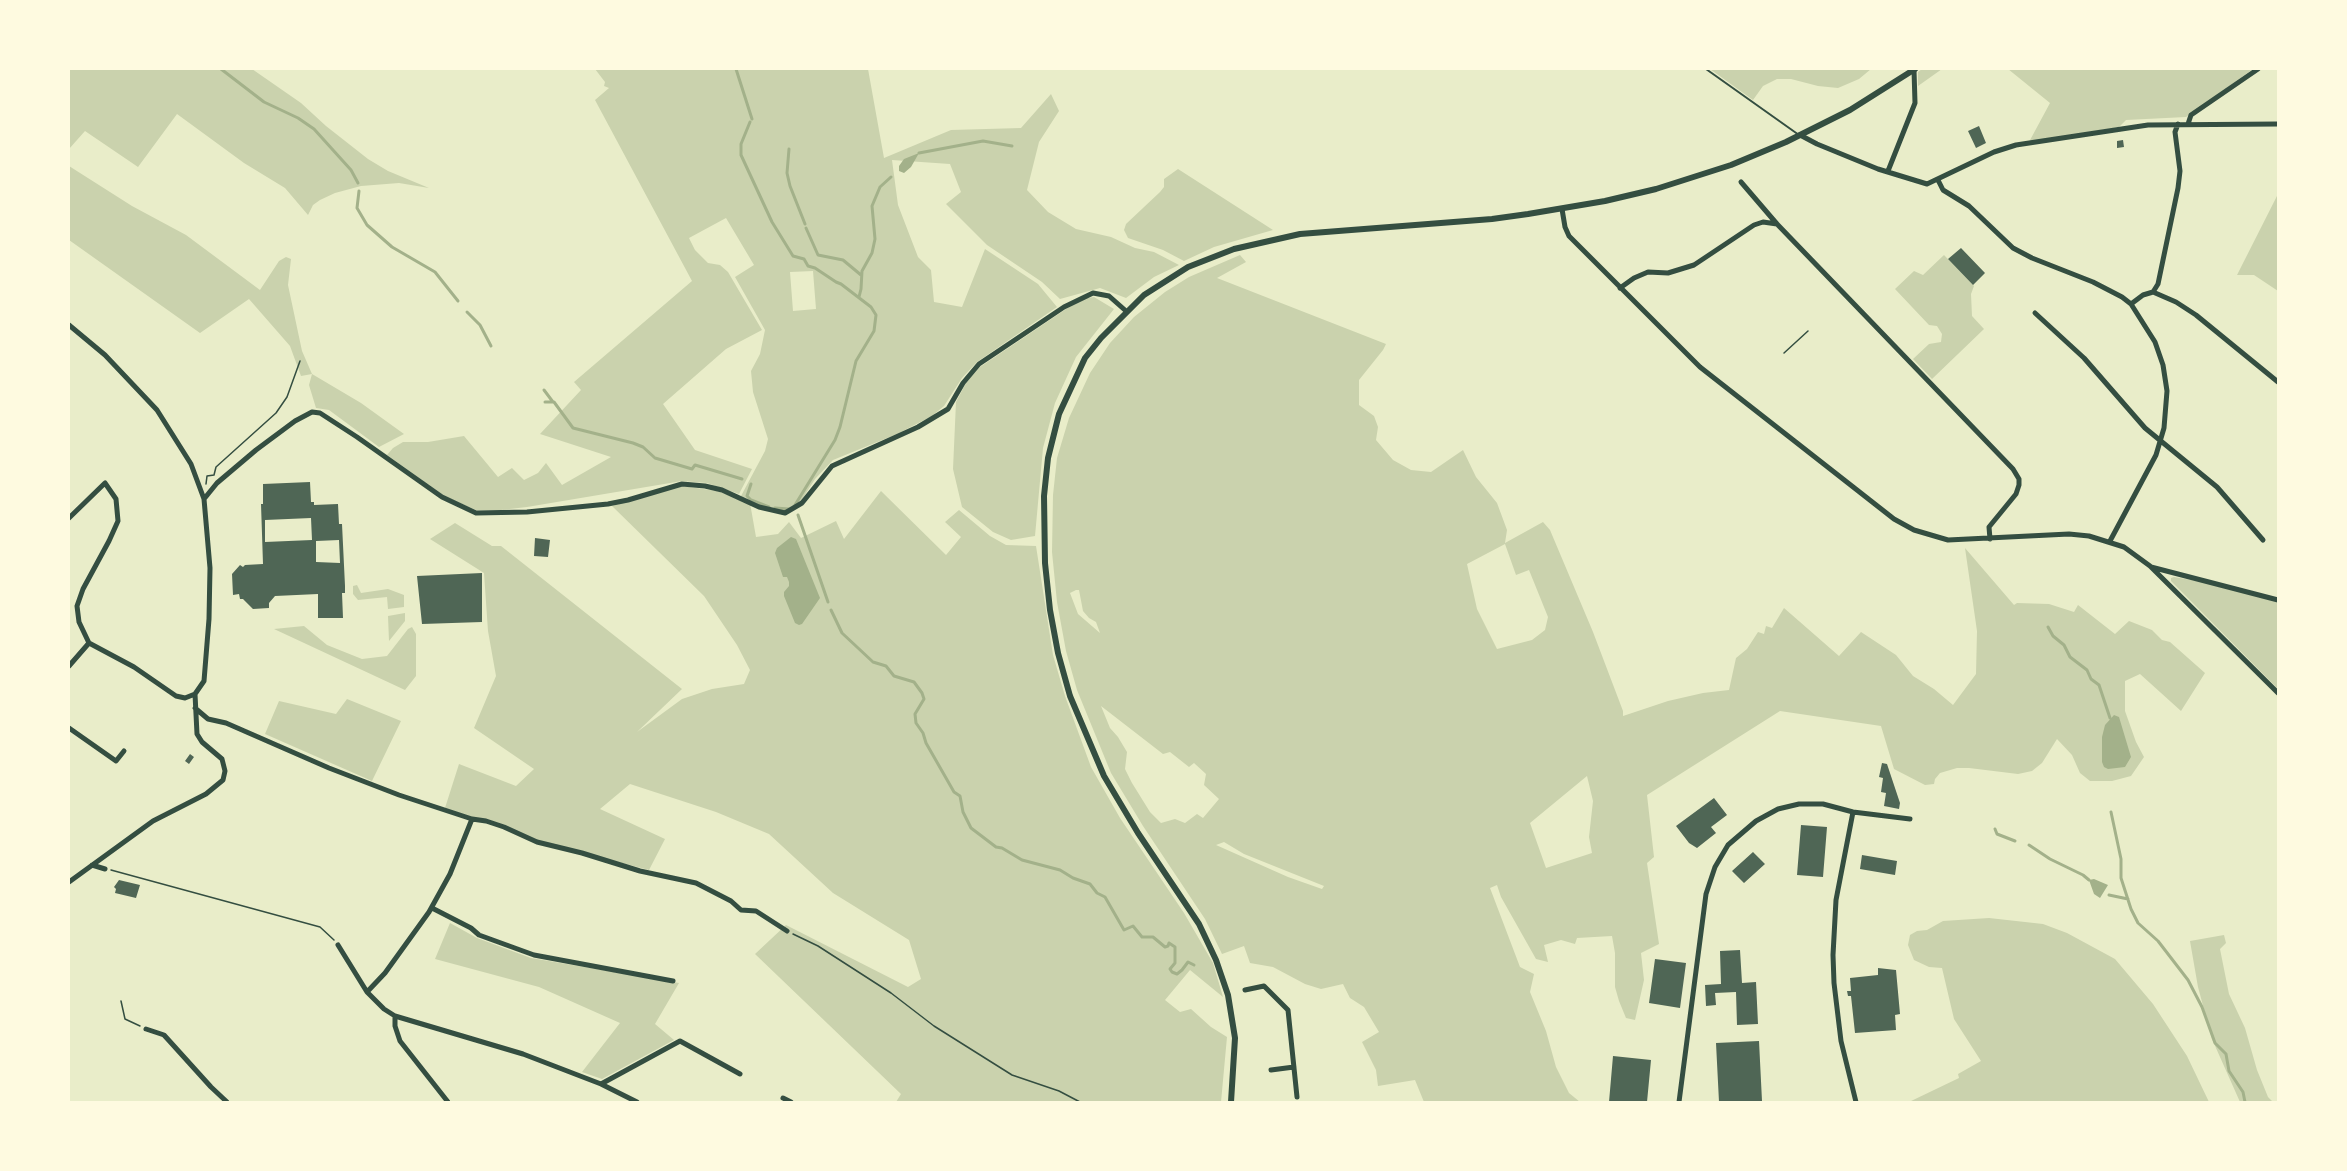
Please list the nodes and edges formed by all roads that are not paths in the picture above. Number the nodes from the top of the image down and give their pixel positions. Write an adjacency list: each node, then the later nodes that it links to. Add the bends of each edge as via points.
1 (1706, 69): 7 (lane)
2 (1915, 69): 7 (street, via 1850,110); 8 (street, via 1915,103)
3 (2258, 69): 5 (street, via 2191,115)
4 (2178, 124): 5 (street); 9 (street, via 2148,124 2016,145); 14 (street, via 2178,188)
5 (2188, 124): 6 (street)
6 (2278, 124)
7 (1800, 135): 8 (street); 11 (street, via 1690,179)
8 (1888, 171): 9 (street, via 1920,184)
9 (1938, 180): 15 (street, via 1943,190 1969,206 2013,248 2093,282)
10 (1741, 182): 12 (street)
11 (1562, 209): 13 (street, via 1569,236); 16 (street, via 1492,219 1340,229 1265,240 1188,267)
12 (1777, 224): 13 (street, via 1754,225 1694,265 1668,273 1648,272); 23 (street, via 2013,470 2019,479 2016,494 1989,527)
13 (1620, 288): 23 (street, via 1713,378 1894,519 1914,530 1948,540)
14 (2153, 292): 15 (street); 19 (street, via 2196,315)
15 (2131, 304): 20 (street, via 2155,342 2166,380 2168,406)
16 (1125, 311): 21 (street, via 1109,296 1093,293 1064,307 979,363 948,409 918,428 832,466 802,503 785,513 759,507 722,490 682,484 608,504 476,513 442,497 320,412 295,421 256,450); 59 (street, via 1086,358 1059,414 1043,514 1050,610 1071,696 1100,766 1138,833 1199,924 1216,960 1228,995 1235,1038)
17 (2035, 313): 20 (street, via 2084,358 2127,409)
18 (69, 325): 21 (street, via 105,355 157,410 191,464)
19 (2278, 382)
20 (2161, 441): 24 (street, via 2217,487); 25 (street)
21 (204, 499): 31 (street, via 210,568 209,619 204,681)
22 (69, 518): 28 (street, via 105,483 116,499 118,521 77,606 79,622)
23 (1989, 539): 25 (street, via 2069,534)
24 (2263, 540)
25 (2110, 541): 26 (street)
26 (2150, 567): 27 (street); 30 (street)
27 (2278, 600)
28 (89, 643): 29 (street); 31 (street, via 176,696)
29 (69, 666)
30 (2278, 693)
31 (195, 694): 32 (street)
32 (195, 708): 36 (street, via 208,719 226,723 329,768); 38 (street, via 197,734 222,759 224,780 206,794 153,821)
33 (69, 728): 34 (street, via 116,761)
34 (124, 751)
35 (1853, 812): 37 (street); 60 (street, via 1812,804 1785,807 1748,826 1721,855 1706,894); 61 (street, via 1836,900 1833,955 1841,1041)
36 (472, 819): 41 (street); 42 (street, via 504,827 537,843 696,884)
37 (1910, 819)
38 (92, 865): 39 (street); 40 (street)
39 (105, 869)
40 (69, 882)
41 (432, 908): 44 (street, via 479,935 534,955); 46 (street)
42 (787, 931)
43 (338, 945): 46 (street)
44 (673, 981)
45 (1245, 990): 49 (street, via 1264,986 1288,1010)
46 (367, 992): 47 (street)
47 (395, 1016): 52 (street, via 523,1054); 56 (street, via 400,1041)
48 (146, 1029): 55 (street, via 164,1035)
49 (1294, 1067): 50 (street); 53 (street)
50 (1271, 1070)
51 (740, 1074): 52 (street, via 680,1041)
52 (601, 1084): 57 (street)
53 (1297, 1097)
54 (783, 1098): 58 (street)
55 (227, 1102)
56 (448, 1102)
57 (637, 1102)
58 (791, 1102)
59 (1231, 1102)
60 (1679, 1102)
61 (1856, 1102)

